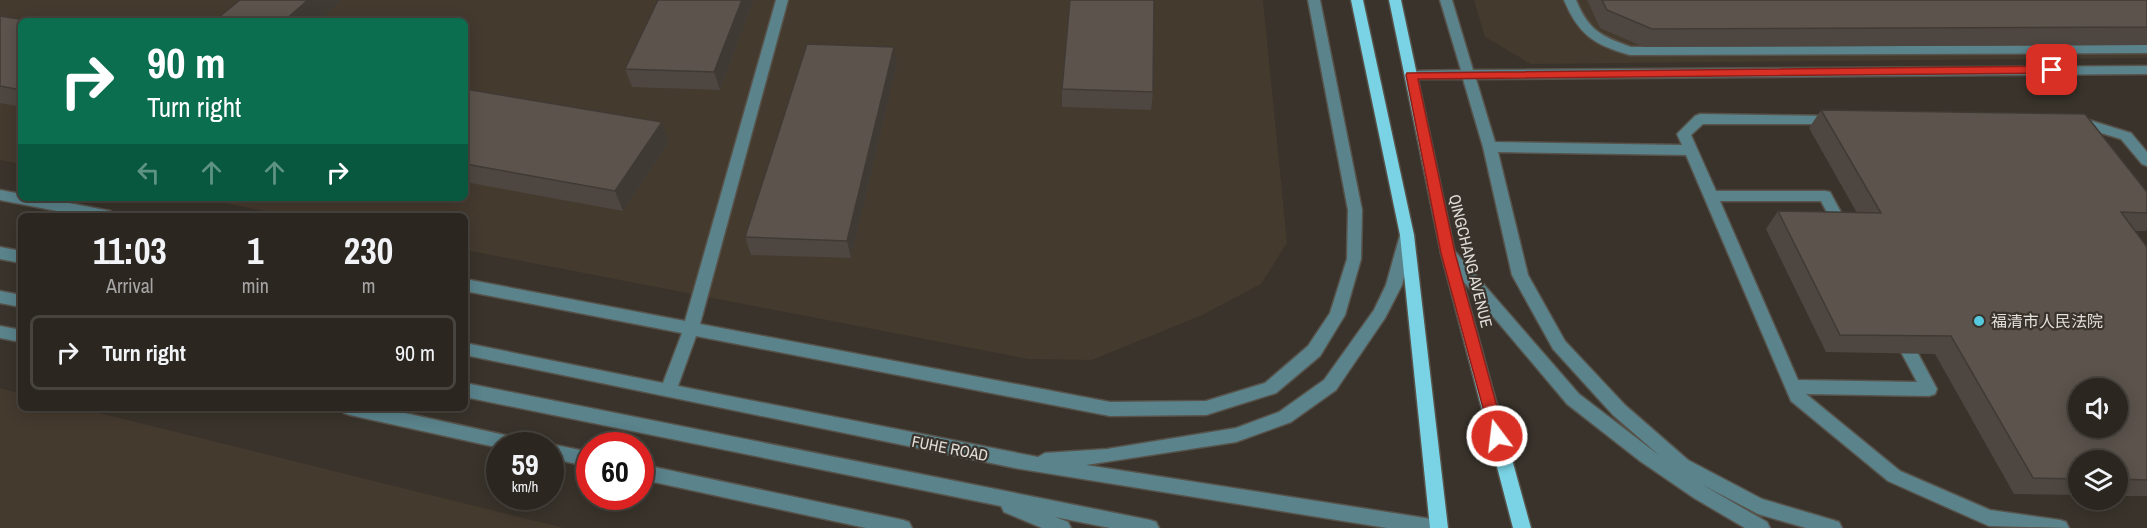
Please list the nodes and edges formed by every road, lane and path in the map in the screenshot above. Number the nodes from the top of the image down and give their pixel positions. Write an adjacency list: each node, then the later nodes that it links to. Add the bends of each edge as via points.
1 (782, 0): 33 (street)
2 (1314, 0): 33 (street, via 1355,210 1354,259 1337,315 1314,351 1270,388 1206,408 1110,409)
3 (1357, 0): 24 (main road)
4 (1395, 0): 12 (main road, QINGCHANG AVENUE)
5 (1446, 0): 13 (street)
6 (1570, 0): 9 (street, via 1579,23 1595,38 1630,51)
7 (1769, 37): 9 (street)
8 (2147, 49): 9 (street)
9 (1777, 50): 11 (street)
10 (2147, 70): 11 (street)
11 (1790, 72): 13 (street)
12 (1412, 75): 13 (street); 27 (main road, QINGCHANG AVENUE)
13 (1467, 75): 16 (street)
14 (1844, 119): 17 (street, via 1700,119 1684,134)
15 (2059, 119): 18 (street, via 2126,136)
16 (1490, 147): 17 (street); 51 (street, via 1520,275 1559,345 1619,410 1682,465 1758,506)
17 (1689, 150): 20 (street)
18 (2147, 161)
19 (0, 195): 21 (street)
20 (1709, 196): 25 (street, via 1825,196); 37 (street)
21 (18, 198)
22 (31, 201): 23 (street)
23 (94, 213)
24 (1407, 235): 42 (street, via 1394,285 1380,314 1330,385 1285,417 1236,435 1107,456); 48 (main road)
25 (1852, 247)
26 (0, 253): 28 (street)
27 (1448, 253): 49 (main road, QINGCHANG AVENUE); 50 (street, via 1574,399 1682,481)
28 (18, 256)
29 (468, 286): 33 (street)
30 (0, 297): 31 (street)
31 (18, 300)
32 (1896, 328): 37 (street, via 1929,389)
33 (691, 329): 39 (street)
34 (0, 332): 35 (street)
35 (18, 335)
36 (468, 350): 39 (street, FUHE ROAD)
37 (1793, 387): 52 (street, via 1797,396 1894,476 1989,518)
38 (468, 391): 44 (street)
39 (668, 391): 42 (street, FUHE ROAD)
40 (364, 411): 41 (street)
41 (486, 438)
42 (1014, 461): 48 (street, FUHE ROAD)
43 (654, 474): 45 (street)
44 (980, 493): 46 (street); 47 (street)
45 (903, 528)
46 (1062, 528)
47 (1150, 528)
48 (1438, 528)
49 (1522, 528)
50 (1761, 528)
51 (1833, 528)
52 (2060, 528)

